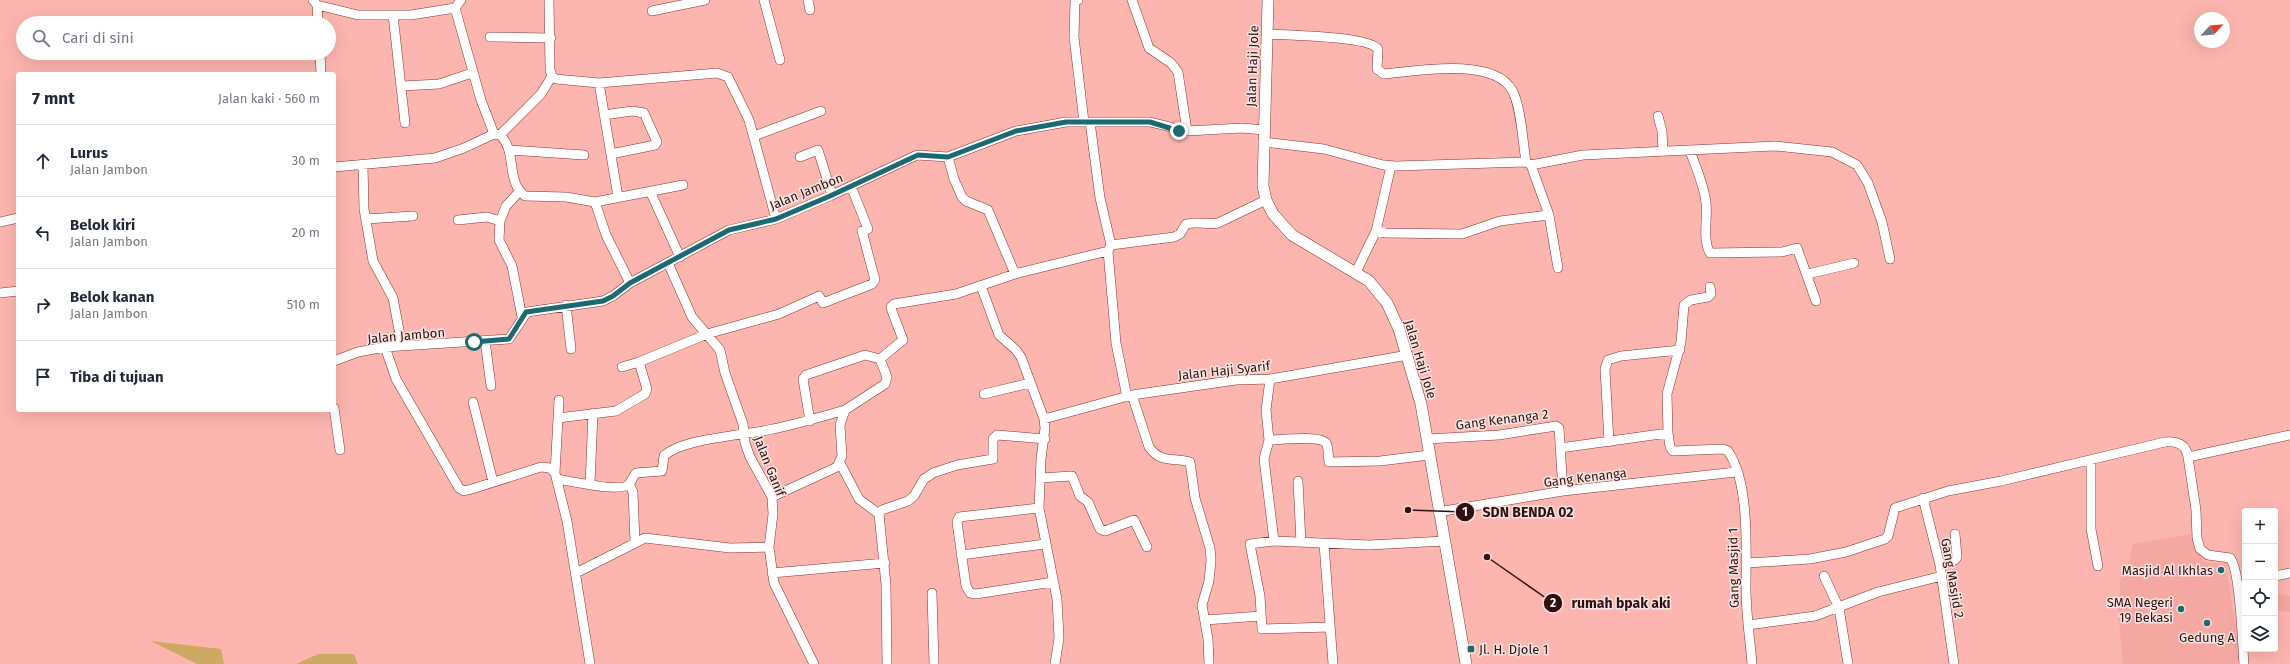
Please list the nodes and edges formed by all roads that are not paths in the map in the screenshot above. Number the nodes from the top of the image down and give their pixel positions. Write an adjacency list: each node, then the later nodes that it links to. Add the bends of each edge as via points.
1 (461, 0): 11 (street)
2 (549, 0): 18 (street)
3 (705, 0): 10 (street)
4 (764, 0): 20 (street)
5 (808, 0): 12 (street)
6 (1078, 0): 30 (street, via 1075,2 1074,37)
7 (1132, 0): 32 (street, via 1149,48 1171,63 1178,72)
8 (1268, 0): 16 (main road, Jalan Haji Jole)
9 (315, 3): 14 (street, via 358,15); 15 (street)
10 (678, 3): 13 (street)
11 (455, 8): 14 (street, via 411,15); 22 (street)
12 (810, 10)
13 (652, 11)
14 (393, 15): 25 (street)
15 (317, 16)
16 (1267, 34): 31 (main road, Jalan Haji Jole); 43 (street, via 1369,42 1378,49 1377,70 1384,74 1450,69 1488,73 1499,78 1506,82 1516,97)
17 (490, 37): 18 (street)
18 (550, 38): 23 (street)
19 (320, 60): 21 (street)
20 (780, 60)
21 (321, 72)
22 (472, 72): 25 (street, via 438,84); 33 (street)
23 (552, 76): 24 (street, via 564,81); 33 (street, via 537,98)
24 (599, 83): 27 (street); 34 (street, via 723,74 735,89)
25 (402, 86): 29 (street)
26 (821, 112): 34 (street)
27 (604, 115): 39 (street); 39 (street, via 632,111 644,113 657,142 655,145)
28 (1658, 116): 38 (street)
29 (405, 122)
30 (1087, 122): 32 (street, Jalan Jambon, via 1150,122); 42 (street, Jalan Jambon, via 1066,122 1016,131); 64 (street)
31 (1264, 130): 32 (street, Jalan Jambon, via 1242,128); 35 (main road, Jalan Haji Jole)
32 (1188, 131)
33 (497, 134): 36 (street); 44 (street, via 435,158)
34 (754, 136): 59 (street)
35 (1263, 142): 45 (street, via 1324,149); 53 (main road, Jalan Haji Jole, via 1263,186)
36 (510, 150): 40 (street); 50 (street, via 513,181)
37 (1690, 151): 38 (street); 66 (street, via 1775,146 1832,152 1849,159 1857,165 1868,183 1882,222); 72 (street, via 1706,203 1706,231 1710,253 1782,252 1797,248)
38 (1663, 152): 43 (street, via 1583,155)
39 (611, 154): 52 (street)
40 (584, 155)
41 (800, 157): 51 (street, via 818,150)
42 (948, 157): 48 (street, Jalan Jambon, via 918,155); 71 (street, via 962,197 988,210)
43 (1529, 163): 45 (street); 55 (street)
44 (363, 165): 46 (street); 58 (street)
45 (1391, 166): 63 (street)
46 (336, 168)
47 (683, 185): 49 (street)
48 (851, 186): 51 (street, Jalan Jambon); 81 (street, via 868,229 862,231 875,280 872,284 823,303 819,296 779,314)
49 (650, 191): 52 (street); 65 (street)
50 (519, 192): 54 (street, via 525,196 566,197); 61 (street, via 506,206)
51 (832, 195): 59 (street, Jalan Jambon)
52 (618, 198): 54 (street)
53 (1266, 200): 64 (street, via 1218,223 1200,221 1186,224 1180,234 1174,237); 70 (main road, Jalan Haji Jole, via 1278,222 1292,235)
54 (595, 202): 73 (street, via 606,235)
55 (1549, 215): 63 (street, via 1500,221 1462,234); 69 (street)
56 (413, 216): 58 (street)
57 (16, 218): 62 (street)
58 (366, 219): 83 (street, via 373,261 393,298)
59 (776, 219): 65 (street, Jalan Jambon, via 729,230)
60 (458, 220): 61 (street, via 487,217)
61 (500, 221): 80 (street, via 500,240 512,266)
62 (0, 222)
63 (1376, 231): 70 (street)
64 (1110, 248): 71 (street); 96 (street, via 1115,336)
65 (680, 257): 68 (street, Jalan Jambon)
66 (1890, 259)
67 (1854, 263): 72 (street)
68 (668, 264): 73 (street, Jalan Jambon); 81 (street, Jalan Ganif, via 692,317)
69 (1558, 268)
70 (1356, 272): 87 (main road, Jalan Haji Jole, via 1378,290 1387,303)
71 (1015, 274): 74 (street)
72 (1808, 274): 78 (street)
73 (630, 283): 79 (street, Jalan Jambon, via 603,301)
74 (981, 286): 88 (street, via 938,298 894,304 891,307 892,311 903,340); 93 (street, via 999,335 1016,350)
75 (1710, 287): 86 (street, via 1708,297 1691,300 1684,305)
76 (16, 292): 77 (street)
77 (0, 293)
78 (1816, 301)
79 (566, 305): 80 (street, Jalan Jambon, via 526,312); 85 (street)
80 (522, 317): 82 (street, Jalan Jambon, via 509,339)
81 (707, 334): 90 (street); 106 (street, Jalan Ganif, via 720,350 725,373 743,424)
82 (486, 341): 83 (street, Jalan Jambon); 94 (street)
83 (402, 346): 84 (street, Jalan Jambon)
84 (385, 347): 89 (street, Jalan Jambon, via 358,352); 122 (street, via 396,379 454,483 464,491)
85 (571, 349)
86 (1680, 350): 105 (street, via 1667,394); 111 (street, via 1608,360 1605,375)
87 (1408, 355): 92 (street, Jalan Haji Syarif); 109 (main road, Jalan Haji Jole)
88 (880, 359): 99 (street, via 887,377 885,384); 104 (street, via 871,355 858,356 806,375 803,379)
89 (336, 360)
90 (639, 362): 91 (street); 101 (street, via 646,393 616,411)
91 (622, 367)
92 (1270, 379): 96 (street, Jalan Haji Syarif, via 1236,380); 110 (street, via 1266,410)
93 (1030, 383): 95 (street); 103 (street)
94 (491, 386)
95 (984, 394)
96 (1129, 396): 103 (street, Jalan Haji Syarif); 156 (street, via 1154,454 1168,460 1190,462 1193,468 1195,498 1210,548 1211,560 1210,581 1202,605)
97 (559, 400): 102 (street)
98 (473, 402): 122 (street)
99 (845, 410): 104 (street); 117 (street, via 840,425)
100 (335, 412): 113 (street)
101 (593, 413): 102 (street); 123 (street)
102 (558, 418): 119 (street)
103 (1044, 419): 108 (street)
104 (810, 421): 106 (street)
105 (1668, 433): 111 (street); 118 (street, Gang Masjid 1, via 1670,448 1673,450 1728,451)
106 (744, 435): 124 (street, via 716,437 671,451 664,456 662,471 636,473); 126 (street, Jalan Ganif, via 750,457)
107 (2290, 435): 115 (street)
108 (1045, 439): 120 (street); 130 (street, via 997,436 993,439 993,459 956,465 933,473 924,479 908,501 882,510)
109 (1427, 439): 112 (street, Gang Kenanga 2, via 1499,435 1556,426 1559,428); 114 (main road, Jalan Haji Jole)
110 (1269, 440): 114 (street, via 1299,438 1322,441 1326,445 1329,462 1380,461); 132 (street, via 1264,459)
111 (1609, 442): 112 (street)
112 (1560, 448): 125 (street)
113 (340, 450)
114 (1429, 456): 129 (main road, Jalan Haji Jole)
115 (2188, 457): 116 (street, via 2187,450 2173,441); 152 (street, via 2200,549 2208,555 2230,558)
116 (2091, 460): 127 (street); 144 (street, via 2091,528)
117 (840, 463): 126 (street, via 837,467); 130 (street, via 860,500)
118 (1736, 472): 125 (street, Gang Kenanga); 142 (street, Gang Masjid 1, via 1746,524)
119 (556, 476): 122 (street, via 550,468 541,468); 123 (street); 145 (street)
120 (1040, 478): 128 (street); 139 (street, via 1072,476 1080,496 1088,502 1100,529 1105,531 1134,520)
121 (1298, 481): 135 (street)
122 (493, 482)
123 (590, 484): 124 (street)
124 (629, 484): 134 (street, via 633,492)
125 (1562, 491): 129 (street, Gang Kenanga)
126 (772, 497): 138 (street, Jalan Ganif, via 773,514)
127 (1922, 498): 142 (street, via 1895,508 1885,539 1846,552 1810,559); 143 (street, Gang Masjid 2)
128 (1039, 508): 136 (street); 140 (street, via 959,517 957,522)
129 (1438, 512): 133 (main road, Jalan Haji Jole)
130 (879, 514): 141 (street)
131 (1954, 534): 143 (street, via 1957,557)
132 (1274, 541): 135 (street); 155 (street, via 1253,542 1250,545 1260,596)
133 (1445, 541): 137 (street, via 1369,545); 166 (main road, Jalan Haji Jole)
134 (635, 542): 138 (street, via 645,538 728,547); 145 (street)
135 (1301, 543): 137 (street)
136 (1045, 544): 140 (street); 151 (street)
137 (1324, 544): 158 (street)
138 (769, 547): 146 (street, Jalan Ganif)
139 (1147, 547)
140 (961, 555): 151 (street, via 966,586 970,593)
141 (885, 563): 146 (street); 161 (street)
142 (1747, 563): 157 (street, Gang Masjid 1)
143 (1940, 566): 150 (street, Gang Masjid 2)
144 (2098, 566)
145 (576, 573): 159 (street)
146 (772, 573): 160 (street, Jalan Ganif, via 774,583)
147 (2290, 573): 148 (street)
148 (2278, 575)
149 (1824, 576): 154 (street)
150 (1942, 576): 154 (street, via 1921,579 1878,592); 169 (street, Gang Masjid 2)
151 (1053, 582): 163 (street, via 1057,599 1059,638)
152 (2241, 582): 170 (street)
153 (932, 593): 162 (street)
154 (1839, 608): 157 (street, via 1815,616); 168 (street)
155 (1261, 616): 156 (street); 158 (street, via 1263,630)
156 (1205, 620): 164 (street)
157 (1748, 625): 167 (street, Gang Masjid 1)
158 (1330, 627): 165 (street)
159 (590, 664)
160 (814, 664)
161 (887, 664)
162 (934, 664)
163 (1055, 664)
164 (1209, 664)
165 (1333, 664)
166 (1466, 664)
167 (1752, 664)
168 (1848, 664)
169 (1954, 664)
170 (2244, 664)

